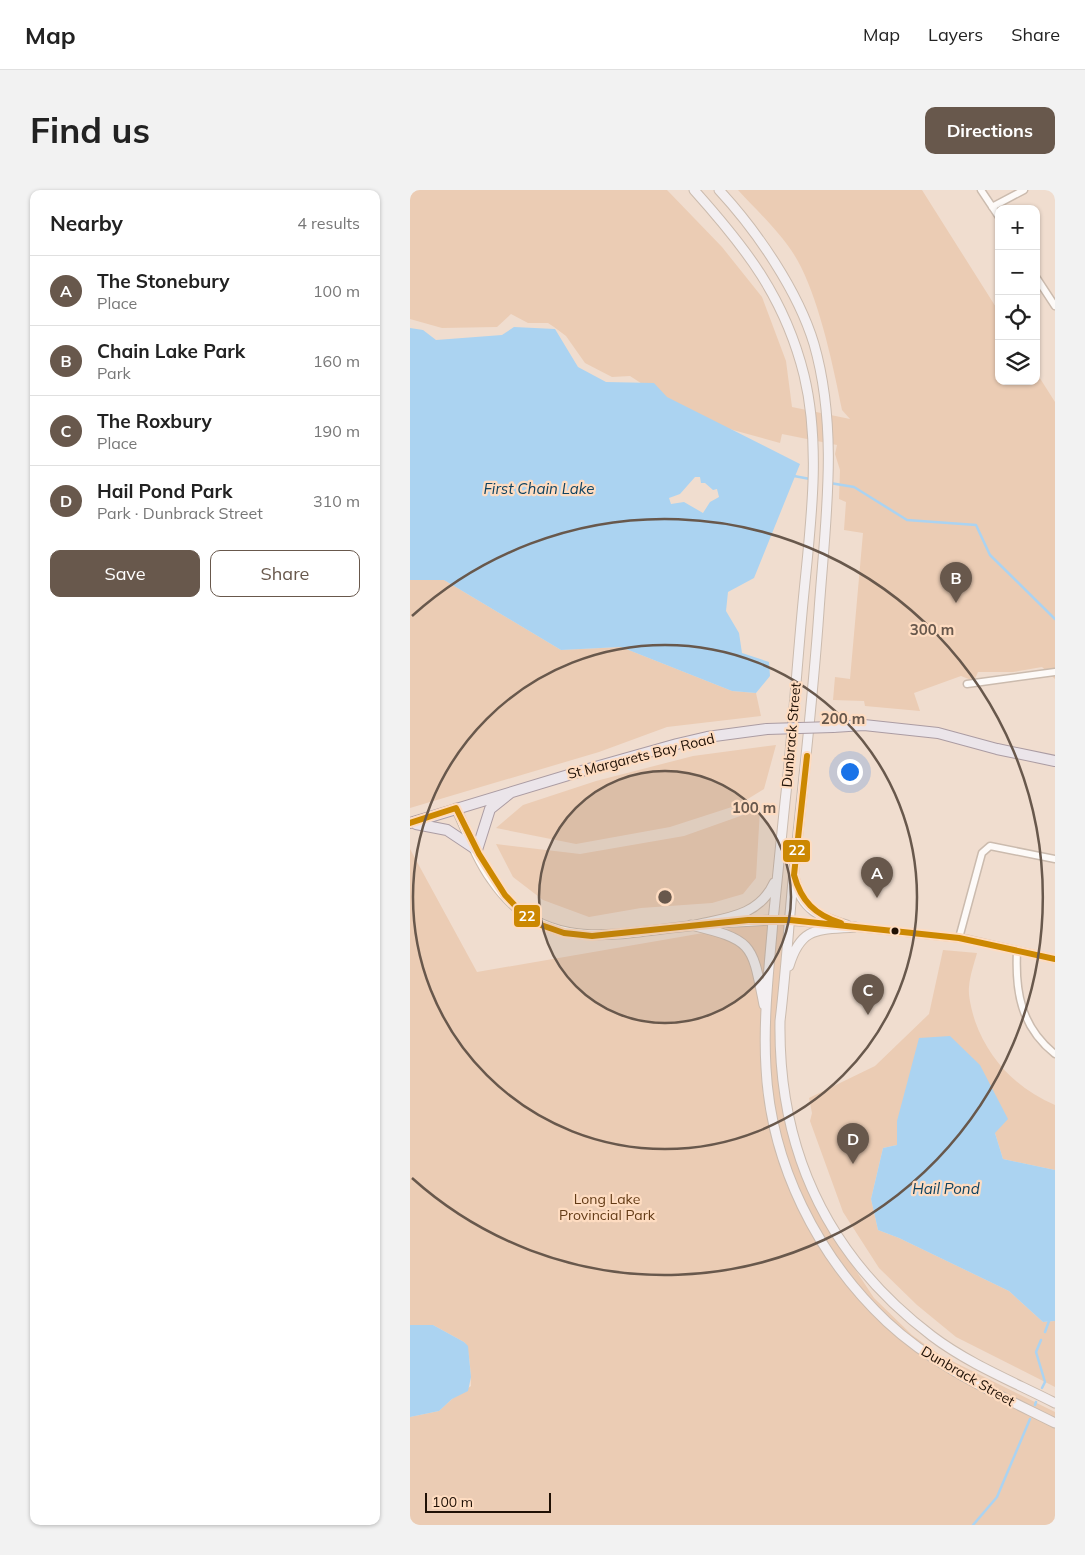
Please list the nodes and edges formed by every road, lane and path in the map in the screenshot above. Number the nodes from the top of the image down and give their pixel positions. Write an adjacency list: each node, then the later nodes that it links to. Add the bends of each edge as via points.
1 (694, 190): 18 (main road, Dunbrack Street, via 760,268 778,303 803,374 811,421 813,452 809,526 790,760)
2 (720, 190): 17 (main road, Dunbrack Street, via 766,248 799,308 821,373 828,425 825,529 812,703)
3 (981, 190): 5 (street)
4 (1024, 190): 5 (street)
5 (992, 207): 6 (street)
6 (995, 211)
7 (1040, 283): 8 (street)
8 (1055, 306)
9 (1055, 672): 10 (street)
10 (967, 684)
11 (1055, 761): 12 (main road, St Margarets Bay Road, bridge, via 938,733 864,725 767,729 677,744)
12 (511, 792): 13 (main road, St Margarets Bay Road); 15 (main road, via 490,809)
13 (456, 808): 14 (main road, St Margarets Bay Road); 15 (street)
14 (410, 824): 15 (main road, via 447,830)
15 (477, 850): 21 (street, via 492,880 509,901 531,918 555,929 592,936)
16 (1055, 859): 23 (street, via 990,846 982,853)
17 (794, 872): 20 (main road, Dunbrack Street); 22 (main road, via 797,888 809,909 825,919)
18 (776, 876): 19 (main road, Dunbrack Street); 21 (main road, via 767,896 748,912)
19 (773, 920): 20 (street); 21 (street); 27 (main road, Dunbrack Street)
20 (790, 920): 22 (street); 26 (main road, Dunbrack Street)
21 (691, 926): 27 (main road, via 729,934 748,946 761,981)
22 (855, 927): 23 (street); 26 (main road, via 812,932 803,938 793,954)
23 (959, 938): 24 (street)
24 (1017, 951): 25 (street); 28 (street, via 1016,983 1021,1005 1039,1041)
25 (1055, 959)
26 (784, 983): 29 (main road, Dunbrack Street, via 780,1045 788,1118 811,1188 833,1231 878,1288 933,1337)
27 (766, 1018): 30 (main road, Dunbrack Street, via 767,1085 780,1147 802,1207 834,1261 876,1312 916,1346 960,1374)
28 (1055, 1054)
29 (1055, 1403)
30 (1055, 1423)

